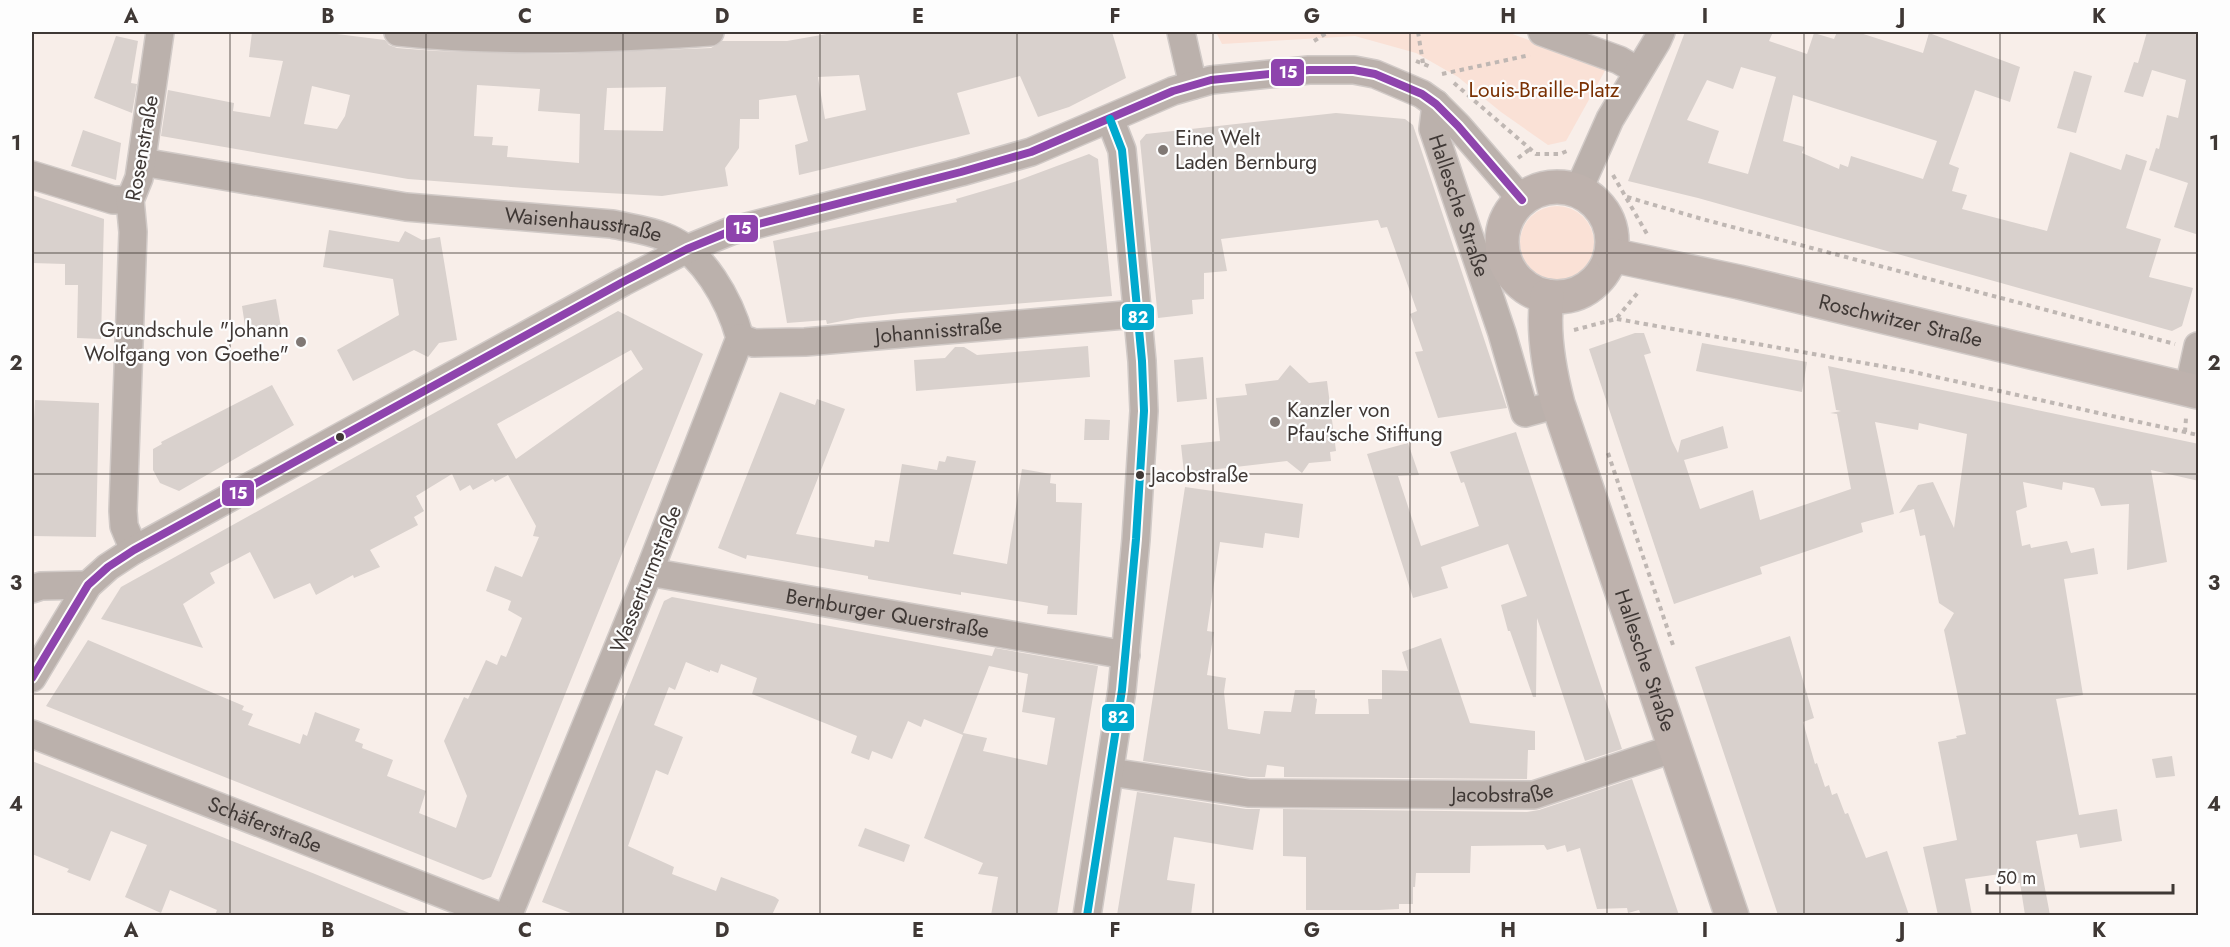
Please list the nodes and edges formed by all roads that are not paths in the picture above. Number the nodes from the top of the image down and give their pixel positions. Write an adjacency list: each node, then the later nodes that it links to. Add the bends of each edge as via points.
1 (160, 32): 11 (street, Rosenstraße)
2 (398, 32): 3 (street, via 528,39)
3 (710, 32)
4 (1181, 32): 8 (street)
5 (1661, 32): 7 (street)
6 (1537, 43): 7 (street, via 1618,60)
7 (1638, 71): 13 (street, via 1600,140)
8 (1193, 85): 9 (street, via 1309,69 1354,70 1395,81); 10 (street)
9 (1436, 104): 15 (street); 23 (street, Hallesche Straße, via 1433,129 1525,413)
10 (1110, 119): 16 (street, Waisenhausstraße, via 1031,152 731,231); 19 (street, via 1122,150)
11 (142, 162): 14 (street, Rosenstraße); 16 (street, Waisenhausstraße, via 406,207 612,224 667,238)
12 (32, 175): 14 (street, via 114,200)
13 (1578, 191): 15 (main road, via 1549,188); 17 (main road, via 1592,199 1606,217)
14 (130, 200): 24 (street, Rosenstraße, via 133,232 123,511 124,526)
15 (1522, 200): 18 (main road, via 1505,225 1504,256 1520,282)
16 (687, 249): 20 (street, via 724,297); 24 (street)
17 (1611, 255): 18 (main road, via 1600,278 1587,289 1563,297); 22 (main road, Roschwitzer Straße)
18 (1547, 296): 23 (main road, Hallesche Straße, via 1548,354)
19 (1137, 314): 20 (street, Johannisstraße, via 805,342 754,343); 28 (street, via 1144,411)
20 (740, 338): 25 (street, Wasserturmstraße)
21 (2198, 348): 22 (street)
22 (2195, 392)
23 (1558, 404): 31 (main road, Hallesche Straße)
24 (134, 550): 26 (street)
25 (649, 572): 28 (street, Bernburger Querstraße); 34 (street, Wasserturmstraße)
26 (88, 585): 27 (street); 29 (street)
27 (32, 589)
28 (1126, 655): 32 (street)
29 (32, 678)
30 (32, 734): 33 (street, Schäferstraße)
31 (1675, 748): 32 (street, Jacobstraße, via 1534,795 1248,793); 36 (main road, Hallesche Straße)
32 (1110, 772): 35 (street)
33 (499, 915)
34 (508, 915)
35 (1087, 915)
36 (1732, 915)

